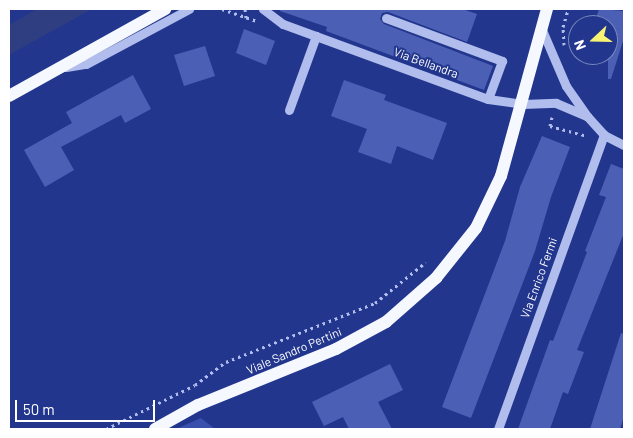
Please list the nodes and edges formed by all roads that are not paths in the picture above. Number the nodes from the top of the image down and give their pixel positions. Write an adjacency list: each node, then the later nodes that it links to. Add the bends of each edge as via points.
1 (165, 9): 8 (main road)
2 (188, 9): 8 (street, via 86,64)
3 (263, 9): 7 (street, Via Bellandra, via 284,24)
4 (546, 9): 6 (main road, Viale Sandro Pertini)
5 (386, 18): 10 (street, via 502,61)
6 (542, 30): 11 (main road, Viale Sandro Pertini); 13 (street, Via Bellandra, via 566,86)
7 (316, 36): 10 (street, Via Bellandra); 12 (street)
8 (58, 68): 9 (main road)
9 (9, 96)
10 (488, 99): 11 (street, Via Bellandra)
11 (523, 104): 13 (street, Via Bellandra, via 556,103); 16 (main road, Viale Sandro Pertini, via 501,176 476,228 436,278 386,322 336,349 198,406)
12 (289, 110)
13 (587, 116): 14 (street, Via Bellandra)
14 (604, 135): 15 (street, Via Bellandra); 17 (street, Via Enrico Fermi)
15 (624, 145)
16 (155, 429)
17 (498, 429)

